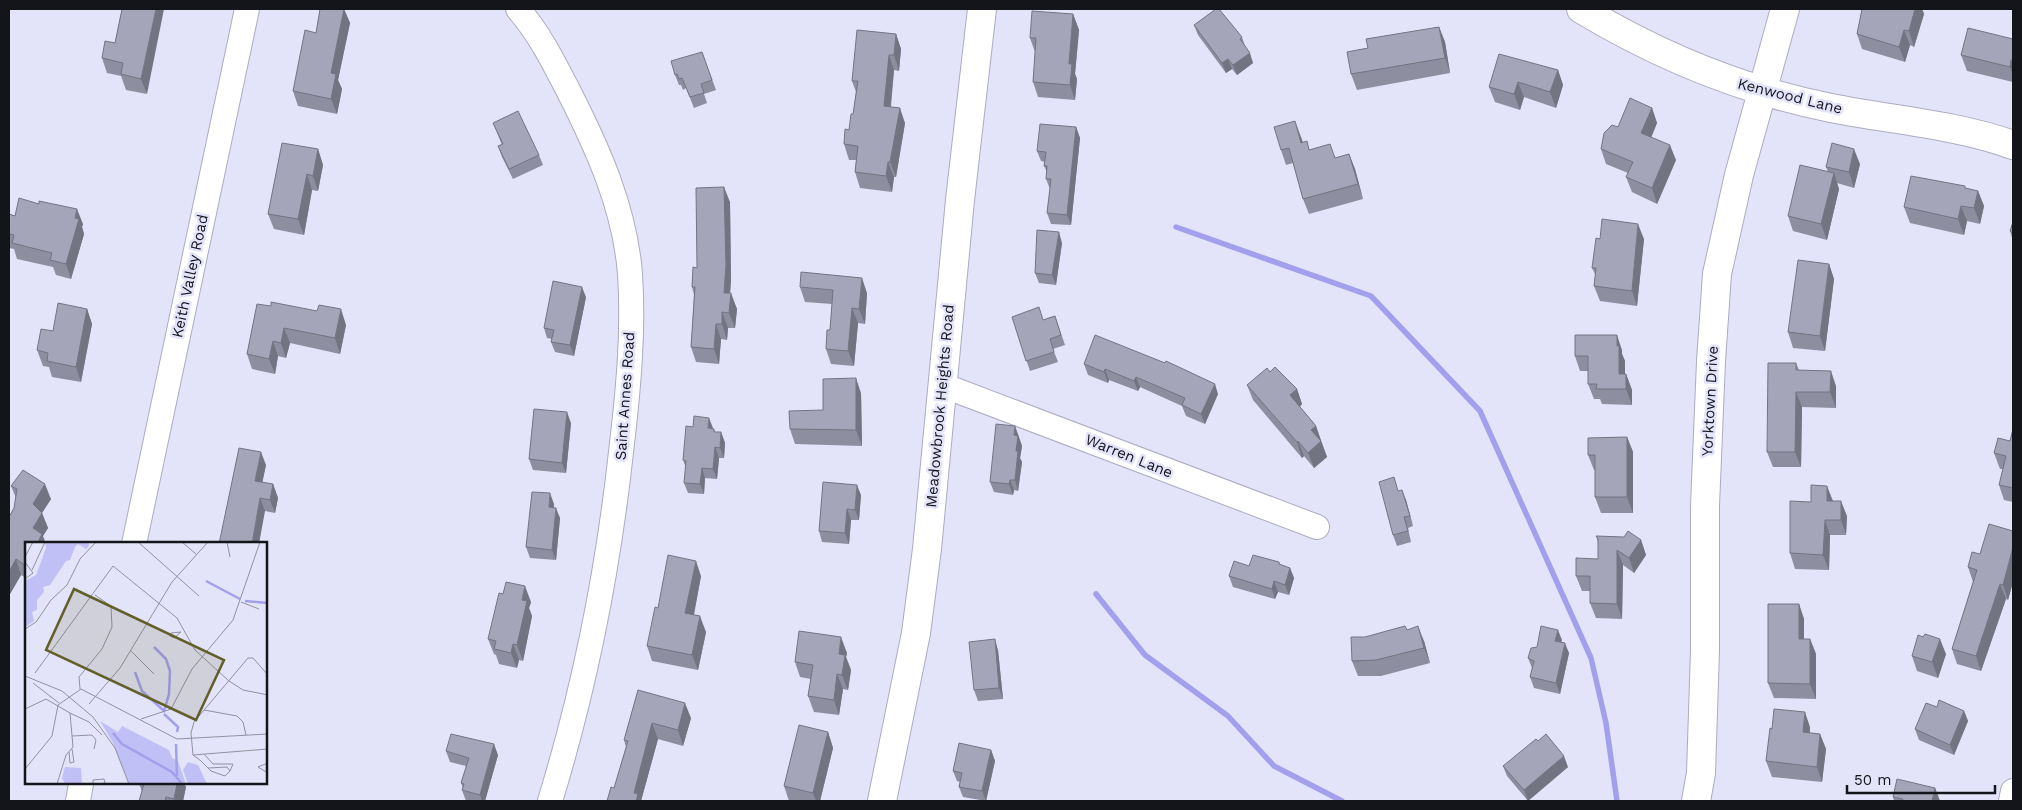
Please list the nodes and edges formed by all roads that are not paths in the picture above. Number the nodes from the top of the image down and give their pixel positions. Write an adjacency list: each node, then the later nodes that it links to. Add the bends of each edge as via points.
1 (247, 9): 10 (street, Keith Valley Road)
2 (518, 9): 14 (street, Saint Annes Road, via 532,25 558,70 605,170 621,221 630,272 626,413 615,512 599,610)
3 (982, 9): 8 (street, Meadowbrook Heights Road)
4 (1581, 9): 6 (street, Kenwood Lane, via 1686,64)
5 (1785, 9): 6 (street, Yorktown Drive)
6 (1761, 91): 7 (street, Kenwood Lane, via 1829,108 1950,128); 16 (street, Yorktown Drive, via 1717,274 1705,506 1701,773)
7 (2013, 145)
8 (942, 385): 9 (street, Warren Lane); 15 (street, Meadowbrook Heights Road, via 916,633)
9 (1317, 527)
10 (134, 542)
11 (81, 785): 13 (street)
12 (2013, 791): 17 (street)
13 (78, 801)
14 (550, 801)
15 (882, 801)
16 (1696, 801)
17 (2011, 801)

